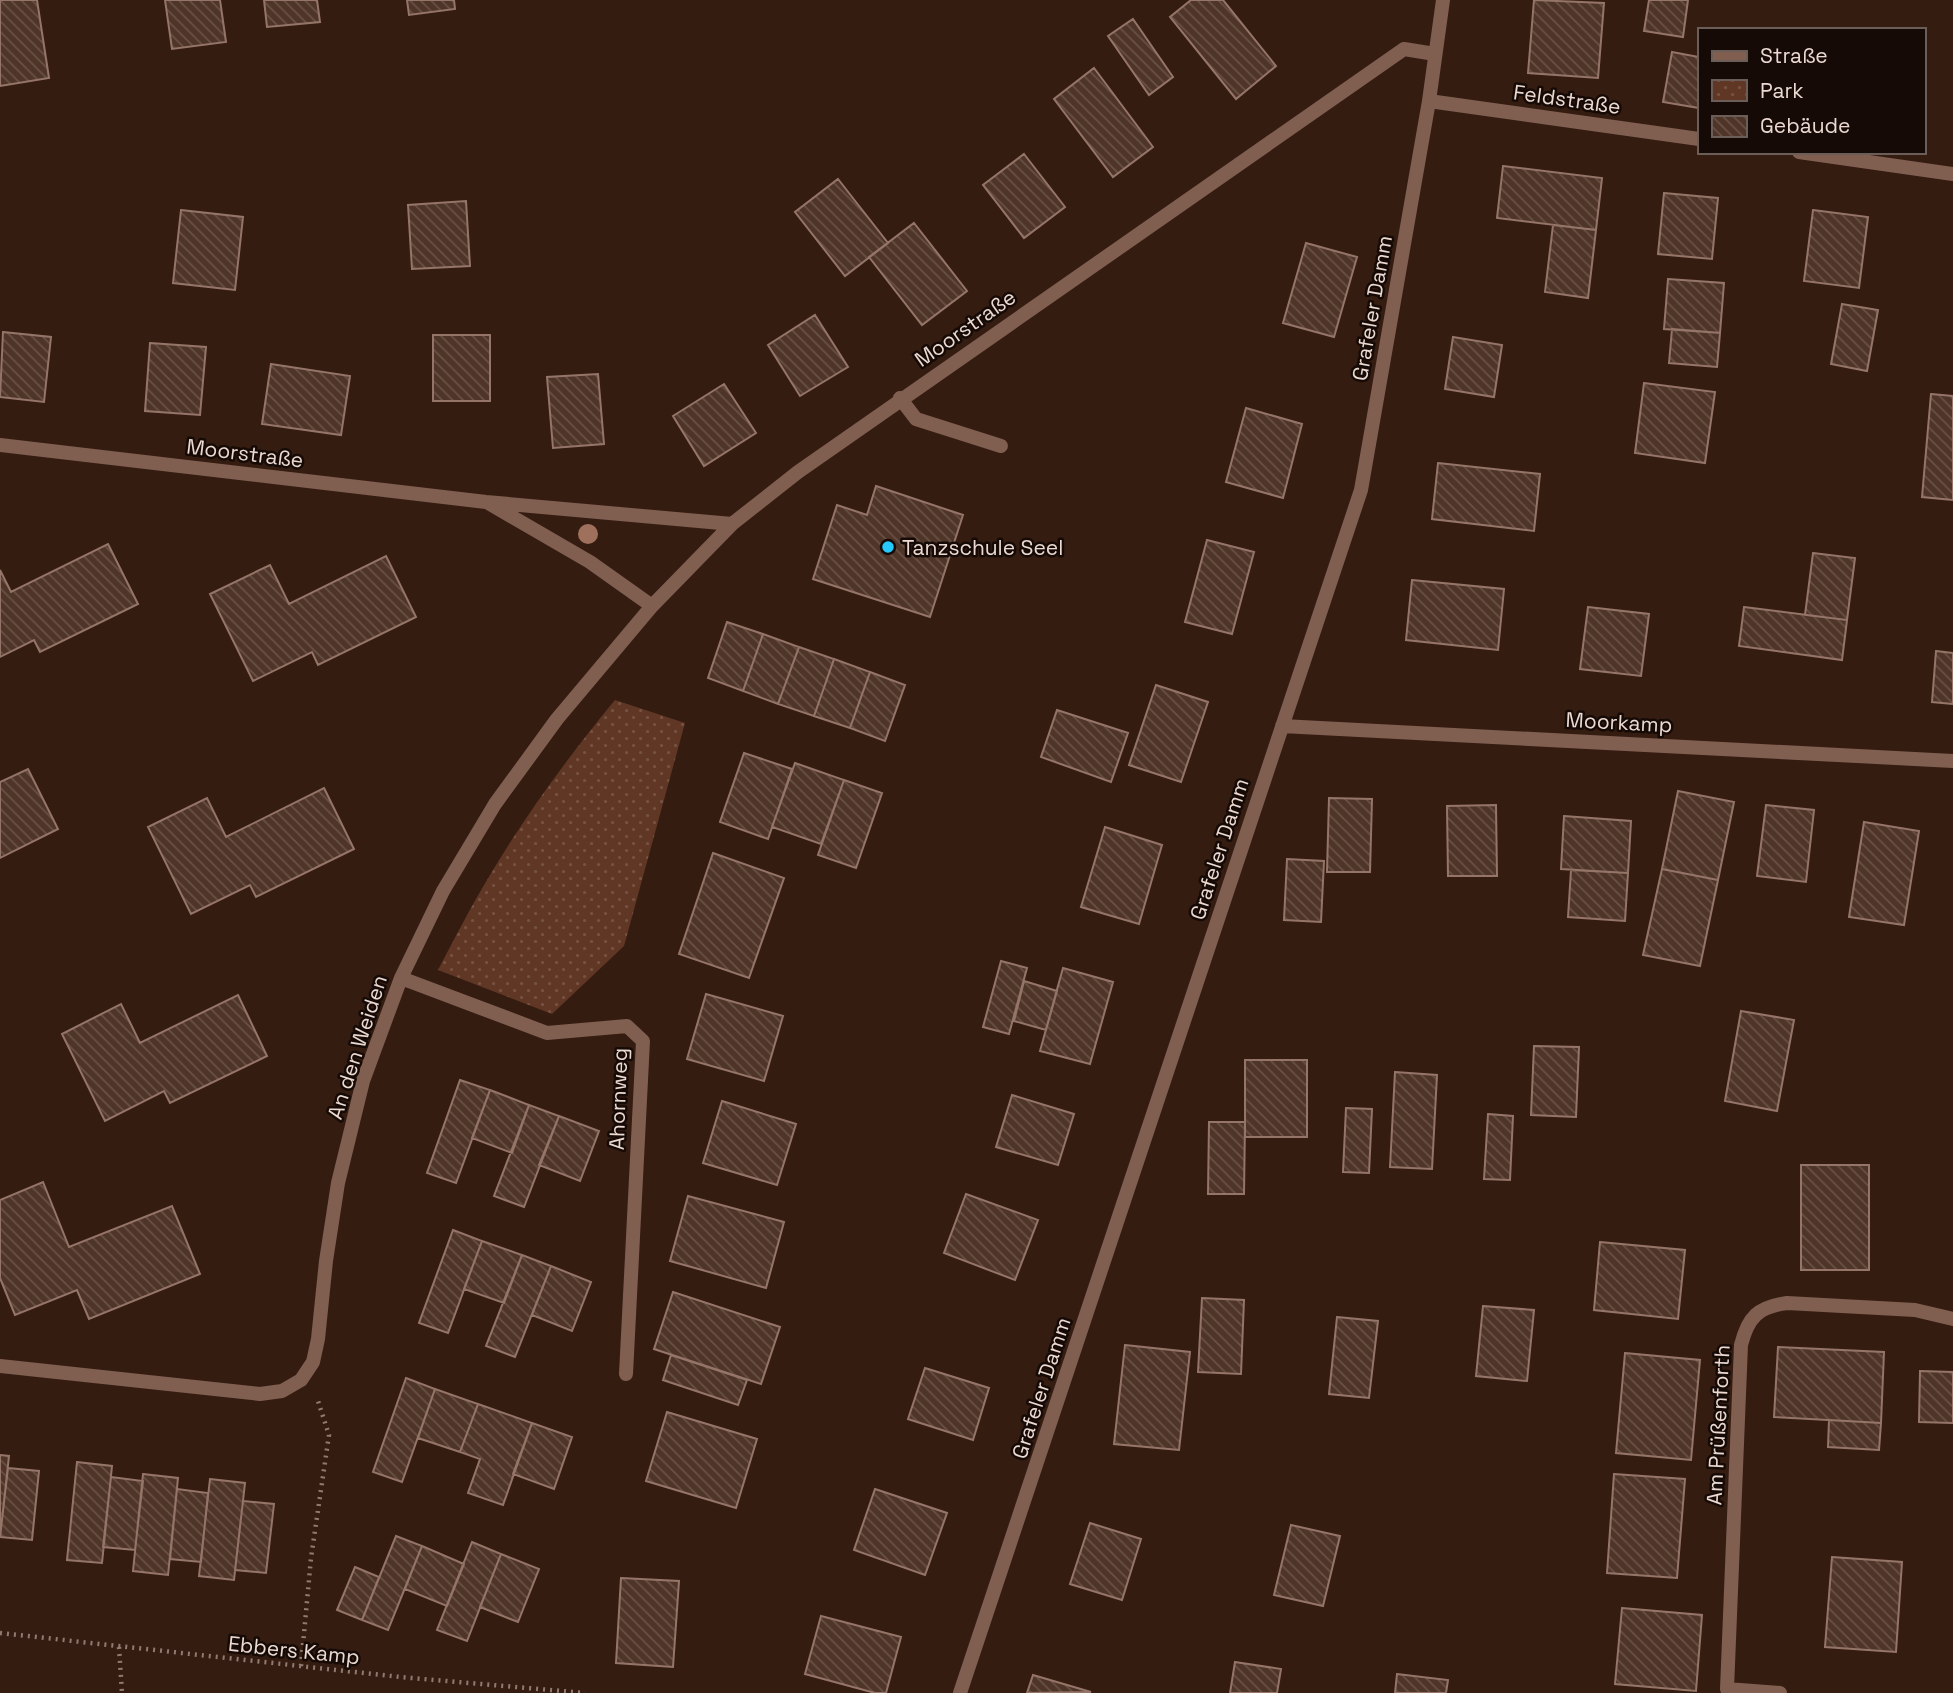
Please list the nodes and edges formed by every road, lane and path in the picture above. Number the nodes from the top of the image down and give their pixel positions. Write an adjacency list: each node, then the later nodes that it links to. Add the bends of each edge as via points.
1 (1443, 0): 2 (street, Grafeler Damm)
2 (1436, 54): 3 (street, Grafeler Damm); 7 (street, Moorstraße, via 1404,49)
3 (1429, 101): 4 (street, Feldstraße); 13 (street, Grafeler Damm, via 1361,491)
4 (1698, 139)
5 (1812, 154): 6 (street)
6 (1953, 174)
7 (900, 398): 9 (street, via 916,419); 11 (street, Moorstraße)
8 (0, 445): 10 (street, Moorstraße)
9 (1001, 446)
10 (486, 502): 11 (street, Moorstraße); 12 (street, Moorstraße, via 590,562)
11 (732, 524): 12 (street, An den Weiden)
12 (652, 606): 15 (street, An den Weiden, via 557,719 495,804 443,891)
13 (1282, 726): 14 (street, Moorkamp); 25 (street, Grafeler Damm)
14 (1953, 761)
15 (401, 978): 18 (street, Ahornweg, via 547,1033 627,1026 643,1041); 19 (street, An den Weiden, via 363,1081 338,1183 318,1339 313,1362)
16 (1953, 1319): 26 (street, Am Prüßenforth, via 1915,1310 1787,1303 1758,1312 1746,1327 1741,1345 1727,1689)
17 (0, 1366): 19 (street, via 260,1394 282,1391)
18 (626, 1374)
19 (302, 1380): 22 (path, via 321,1405 329,1436)
20 (0, 1633): 21 (path, Ebbers Kamp)
21 (119, 1647): 22 (path, Ebbers Kamp); 23 (path)
22 (301, 1666): 24 (path, Ebbers Kamp)
23 (122, 1693)
24 (585, 1693)
25 (960, 1693)
26 (1780, 1693)

